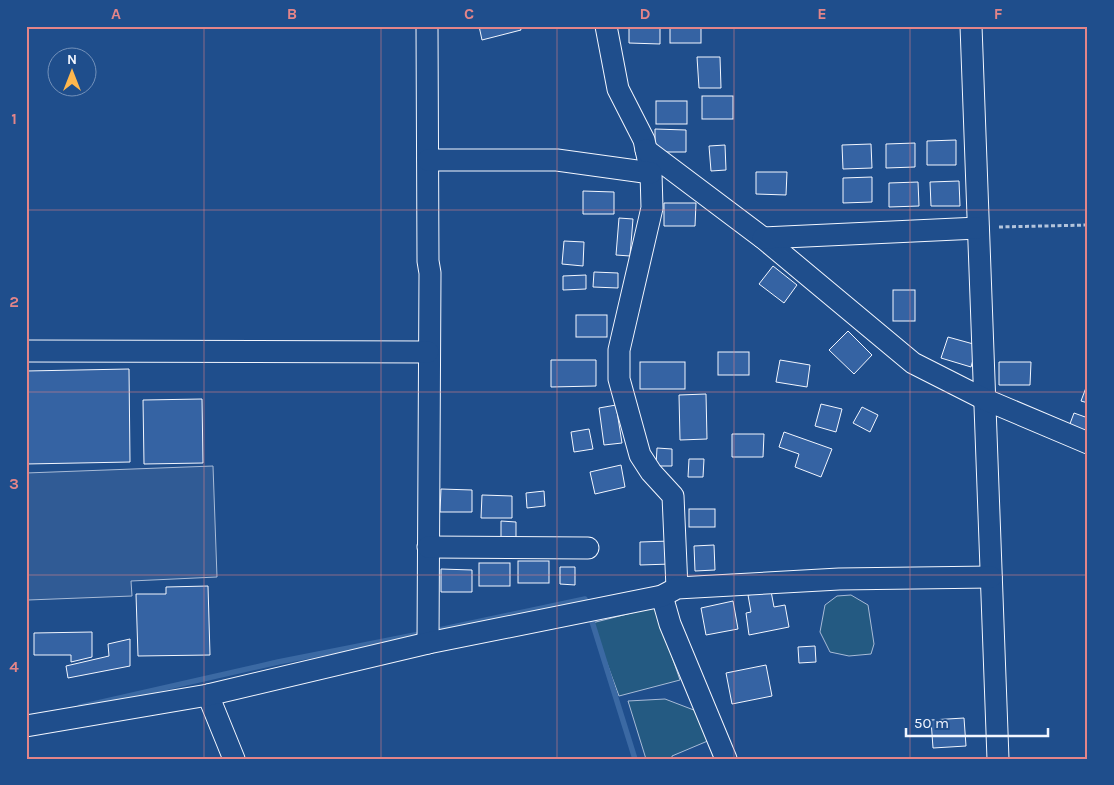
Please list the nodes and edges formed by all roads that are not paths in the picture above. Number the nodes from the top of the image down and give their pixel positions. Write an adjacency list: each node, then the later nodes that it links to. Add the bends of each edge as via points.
1 (427, 26): 5 (street)
2 (606, 26): 4 (street, via 618,89)
3 (971, 26): 7 (street)
4 (646, 150): 6 (street); 8 (street)
5 (428, 160): 6 (street, via 557,160); 10 (street)
6 (651, 173): 16 (street, via 652,208 619,350 619,379 640,455 673,496)
7 (978, 228): 8 (street); 11 (street)
8 (763, 238): 11 (street, via 913,363)
9 (26, 351): 10 (street)
10 (428, 352): 13 (street)
11 (984, 399): 12 (street); 15 (street)
12 (1088, 443)
13 (428, 547): 14 (street); 17 (street)
14 (588, 548)
15 (991, 577): 16 (street, via 839,578); 22 (street)
16 (669, 592): 17 (street, via 590,610); 21 (street, via 670,624)
17 (428, 636): 18 (street)
18 (208, 695): 19 (street); 20 (street)
19 (26, 726)
20 (234, 759)
21 (726, 759)
22 (998, 759)

